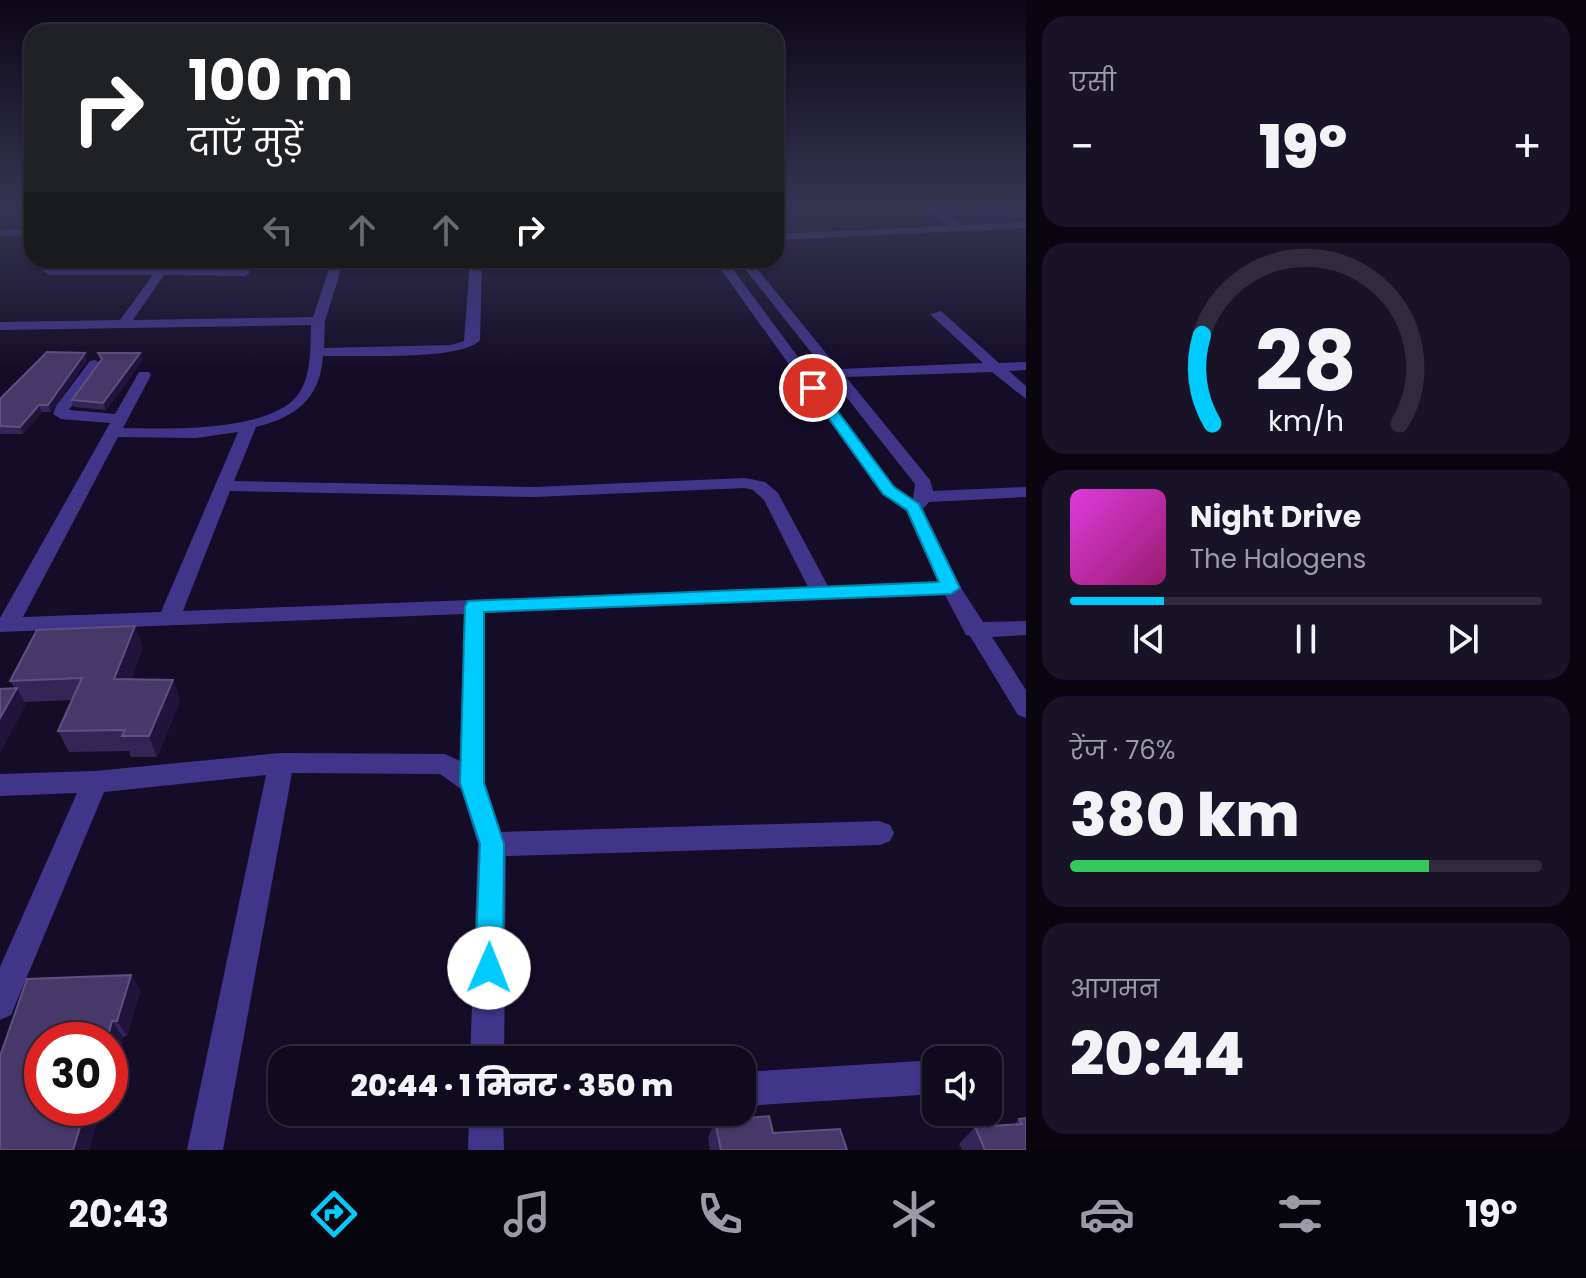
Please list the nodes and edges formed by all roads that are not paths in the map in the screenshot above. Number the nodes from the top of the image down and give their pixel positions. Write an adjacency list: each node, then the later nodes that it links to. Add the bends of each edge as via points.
1 (108, 268): 8 (street)
2 (164, 268): 12 (street)
3 (200, 268): 9 (street)
4 (335, 268): 11 (street)
5 (476, 268): 14 (street, via 469,344 452,349)
6 (726, 268): 25 (street, via 888,490)
7 (750, 268): 18 (street)
8 (49, 271)
9 (245, 272)
10 (936, 314): 17 (street)
11 (318, 321): 12 (street); 14 (street)
12 (124, 324): 13 (street)
13 (0, 326)
14 (315, 352): 22 (street, via 314,376 298,405)
15 (95, 364): 21 (street, via 61,414)
16 (1026, 366): 17 (street)
17 (996, 368): 18 (street); 20 (street)
18 (835, 373): 25 (street, via 924,484)
19 (144, 375): 21 (street)
20 (1026, 394)
21 (117, 426): 22 (street, via 215,433); 30 (street)
22 (248, 427): 23 (street)
23 (224, 486): 27 (street, via 534,492 745,483 772,497); 29 (street)
24 (1026, 492): 25 (street)
25 (919, 502): 26 (street)
26 (951, 588): 27 (street); 32 (street)
27 (821, 593): 28 (street)
28 (475, 606): 29 (street); 36 (street)
29 (169, 618): 30 (street)
30 (4, 625)
31 (1026, 628): 32 (street)
32 (974, 630): 33 (street)
33 (1026, 709)
34 (281, 763): 35 (street); 36 (street, via 445,764); 45 (street)
35 (95, 782): 37 (street); 40 (street)
36 (472, 783): 39 (street)
37 (0, 785)
38 (880, 833): 39 (street)
39 (492, 844): 41 (street)
40 (0, 1004)
41 (487, 1046)
42 (922, 1078): 43 (street)
43 (756, 1088)
44 (486, 1126): 46 (street)
45 (205, 1150)
46 (486, 1150)

